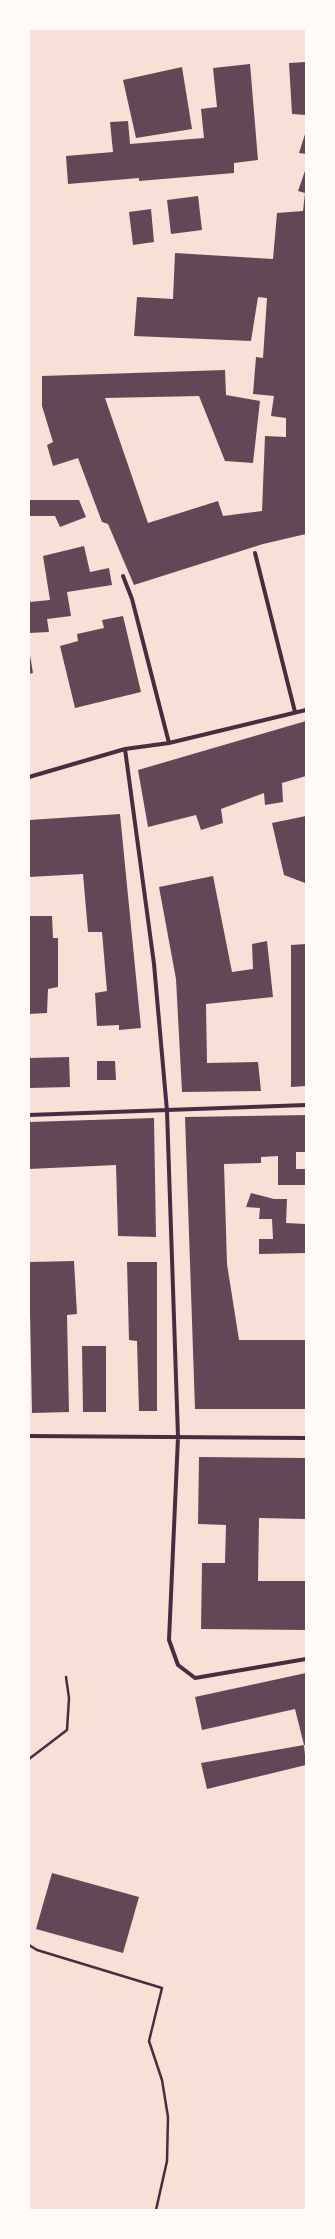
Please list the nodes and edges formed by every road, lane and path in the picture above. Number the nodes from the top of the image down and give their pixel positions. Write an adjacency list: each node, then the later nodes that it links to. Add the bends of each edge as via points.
1 (256, 553): 4 (street)
2 (123, 576): 5 (street, via 132,599)
3 (306, 710): 4 (street)
4 (295, 712): 5 (street)
5 (169, 743): 6 (street)
6 (125, 749): 7 (street); 9 (street, via 154,964)
7 (29, 777)
8 (306, 1105): 9 (street)
9 (166, 1111): 10 (street); 12 (street)
10 (29, 1115)
11 (29, 1436): 12 (street)
12 (178, 1437): 13 (street); 14 (street, via 169,1640 178,1665 195,1678)
13 (306, 1438)
14 (306, 1659)
15 (66, 1677): 16 (path, via 69,1698 67,1730)
16 (29, 1759)
17 (29, 1945): 18 (path, via 37,1950 162,1988 149,2041 162,2080 168,2117 167,2161)
18 (156, 2210)

